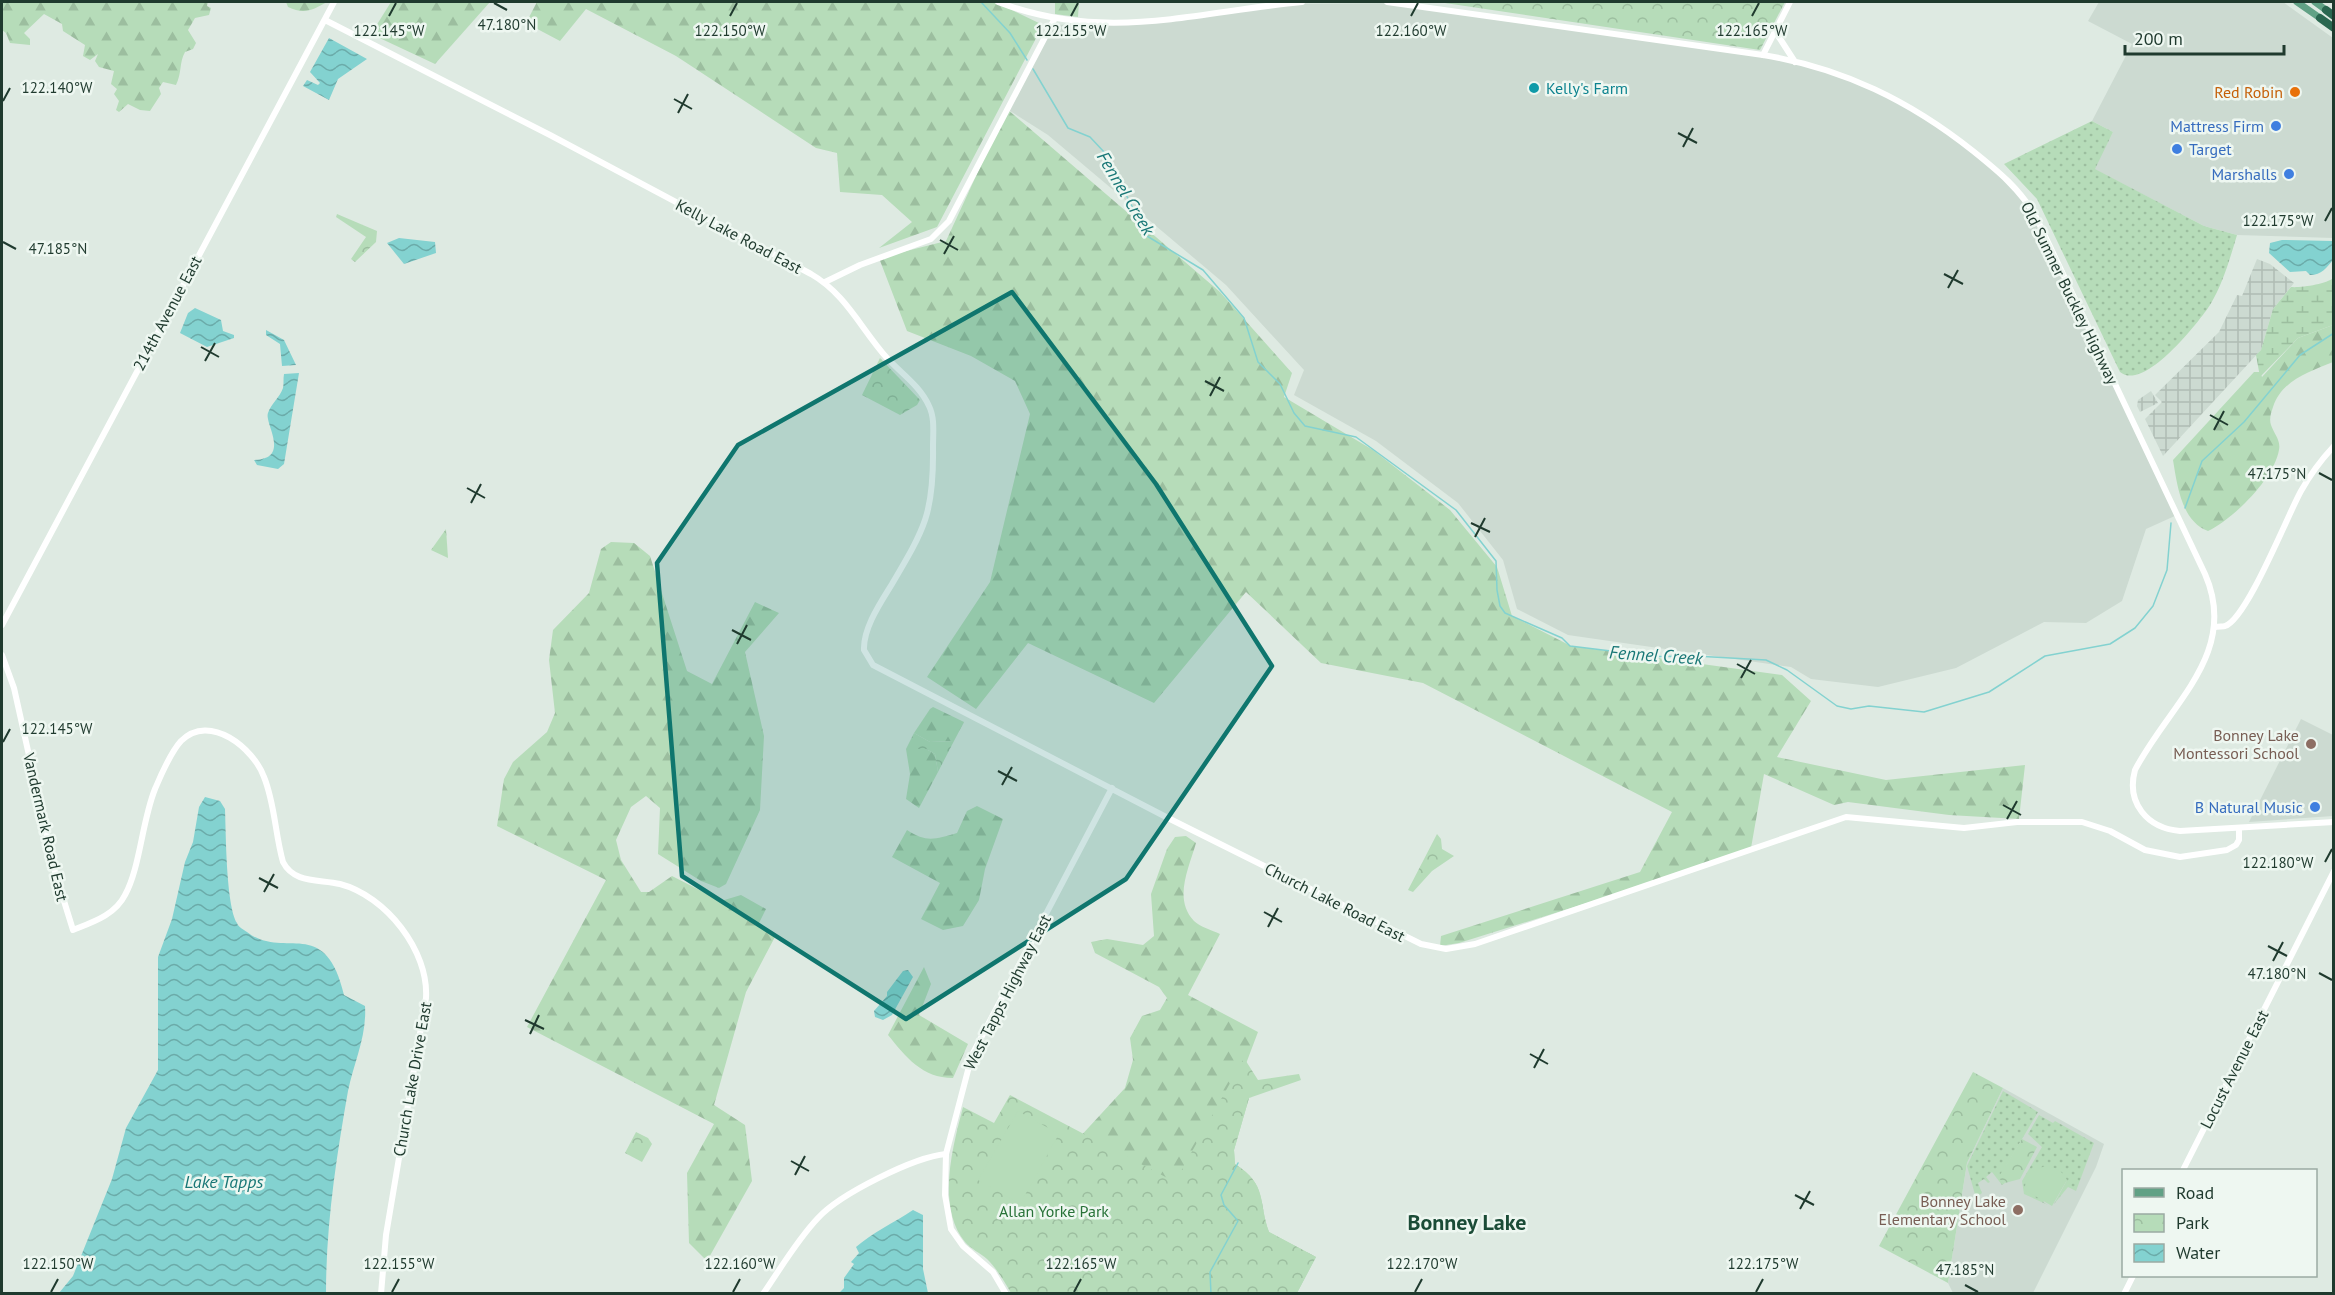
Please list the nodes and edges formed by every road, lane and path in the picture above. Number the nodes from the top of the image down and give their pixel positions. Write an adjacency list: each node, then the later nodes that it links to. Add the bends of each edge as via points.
1 (334, 2): 12 (street, 214th Avenue East)
2 (998, 2): 10 (street)
3 (1302, 2): 10 (street, via 1143,23)
4 (1387, 2): 15 (street, Old Sumner Buckley Highway)
5 (1790, 2): 14 (street)
6 (2297, 2): 11 (main road)
7 (2315, 2): 8 (main road)
8 (2326, 10): 9 (highway)
9 (2334, 16)
10 (1055, 18): 17 (street, via 941,231 931,239)
11 (2320, 18): 13 (highway)
12 (325, 20): 17 (street, Kelly Lake Road East); 19 (street, 214th Avenue East)
13 (2334, 28)
14 (1775, 32): 15 (street); 16 (street)
15 (1763, 55): 16 (street, Old Sumner Buckley Highway)
16 (1795, 62): 20 (street, Old Sumner Buckley Highway, via 1856,80 1906,104 1953,135 2018,190 2036,217 2205,574 2213,597)
17 (825, 282): 22 (street, Church Lake Road East, via 887,358 921,392 933,417 933,488 928,519 873,618 864,646 867,658 885,672)
18 (2334, 446): 20 (street, via 2300,493 2248,598 2233,620)
19 (2, 625)
20 (2216, 627): 24 (street, Old Sumner Buckley Highway, via 2207,658 2135,770 2133,785 2139,808 2165,829)
21 (2, 655): 26 (street, Vandermark Road East)
22 (1112, 788): 24 (street, Church Lake Road East, via 1410,939 1439,949 1475,944 1846,817 1964,828 2018,822 2082,822 2101,827 2145,850 2180,857 2232,848 2239,840); 27 (street, West Tapps Highway East, via 978,1043 959,1097)
23 (2334, 822): 24 (street)
24 (2239, 829)
25 (2334, 871): 28 (street, Locust Avenue East)
26 (73, 930): 30 (street, Church Lake Drive East, via 109,914 122,900 130,885 151,800 165,770 182,740 207,732 233,739 259,765 281,856 288,870 297,876 354,890 380,907 402,930 423,970 426,998 386,1235)
27 (946, 1154): 31 (street, via 918,1160 826,1209); 32 (street, West Tapps Highway East, via 945,1195 951,1229 963,1246 993,1272)
28 (2184, 1169)
29 (2132, 1277): 33 (street)
30 (381, 1293)
31 (763, 1293)
32 (1006, 1293)
33 (2124, 1293)

